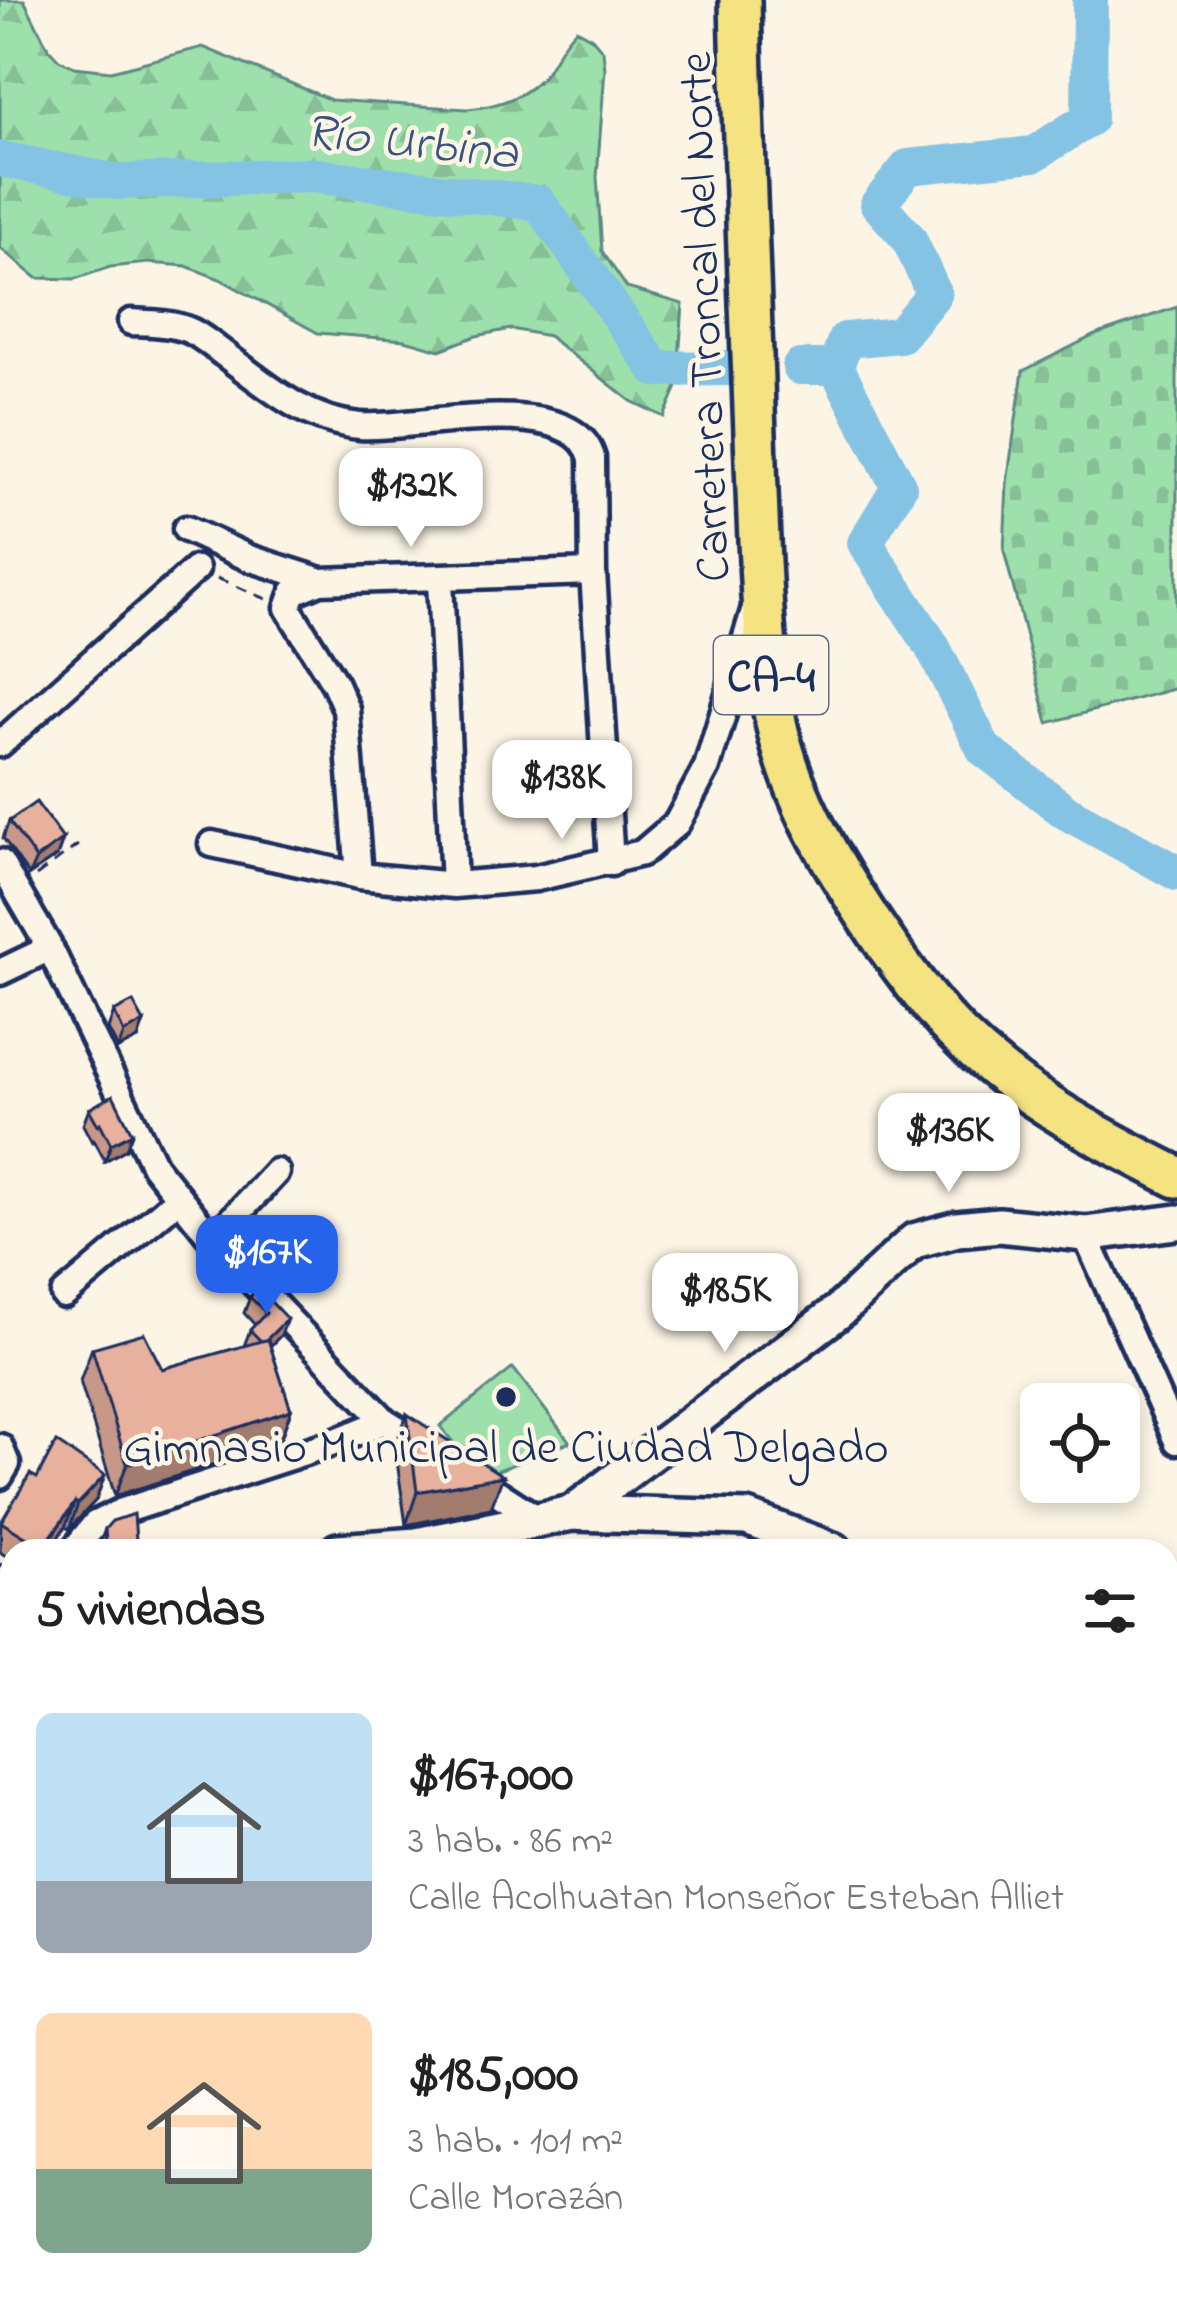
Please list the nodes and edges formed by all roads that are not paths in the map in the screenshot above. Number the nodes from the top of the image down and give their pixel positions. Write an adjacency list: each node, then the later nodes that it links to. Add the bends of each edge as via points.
1 (740, 0): 8 (main road, Carretera Troncal del Norte / CA-4)
2 (764, 0): 18 (main road, Carretera Troncal del Norte / CA-4, via 787,650 816,774 884,906 954,995 1041,1072)
3 (131, 322): 6 (street, via 193,332 328,422 388,427 527,417 566,429 592,458)
4 (186, 529): 9 (street)
5 (196, 569): 10 (street)
6 (593, 572): 7 (street); 13 (street)
7 (440, 580): 9 (street); 15 (street)
8 (763, 580): 13 (street, via 709,762 687,808 649,848); 20 (main road, Carretera Troncal del Norte / CA-4, via 773,708 795,786 893,957 946,1022 1010,1077 1097,1137)
9 (320, 581): 14 (street, via 298,588 288,608 346,709)
10 (0, 744)
11 (212, 844): 14 (street)
12 (0, 862): 16 (street)
13 (611, 863): 15 (street)
14 (359, 875): 15 (street)
15 (454, 885)
16 (50, 947): 17 (street); 21 (street, via 154,1166)
17 (0, 972)
18 (1177, 1148)
19 (276, 1172): 24 (street)
20 (1177, 1177)
21 (179, 1198): 24 (street); 25 (street)
22 (1177, 1222): 23 (street)
23 (1085, 1234): 27 (street); 30 (street, via 999,1225 914,1241 839,1311)
24 (213, 1240): 26 (street)
25 (64, 1295)
26 (385, 1420): 30 (street); 31 (street, via 120,1512)
27 (1177, 1441)
28 (0, 1447): 29 (street, via 7,1464)
29 (0, 1476)
30 (557, 1517): 32 (street); 33 (street, via 747,1518)
31 (83, 1539)
32 (459, 1539)
33 (803, 1539)
34 (0, 1581): 35 (street)
35 (0, 1605)

